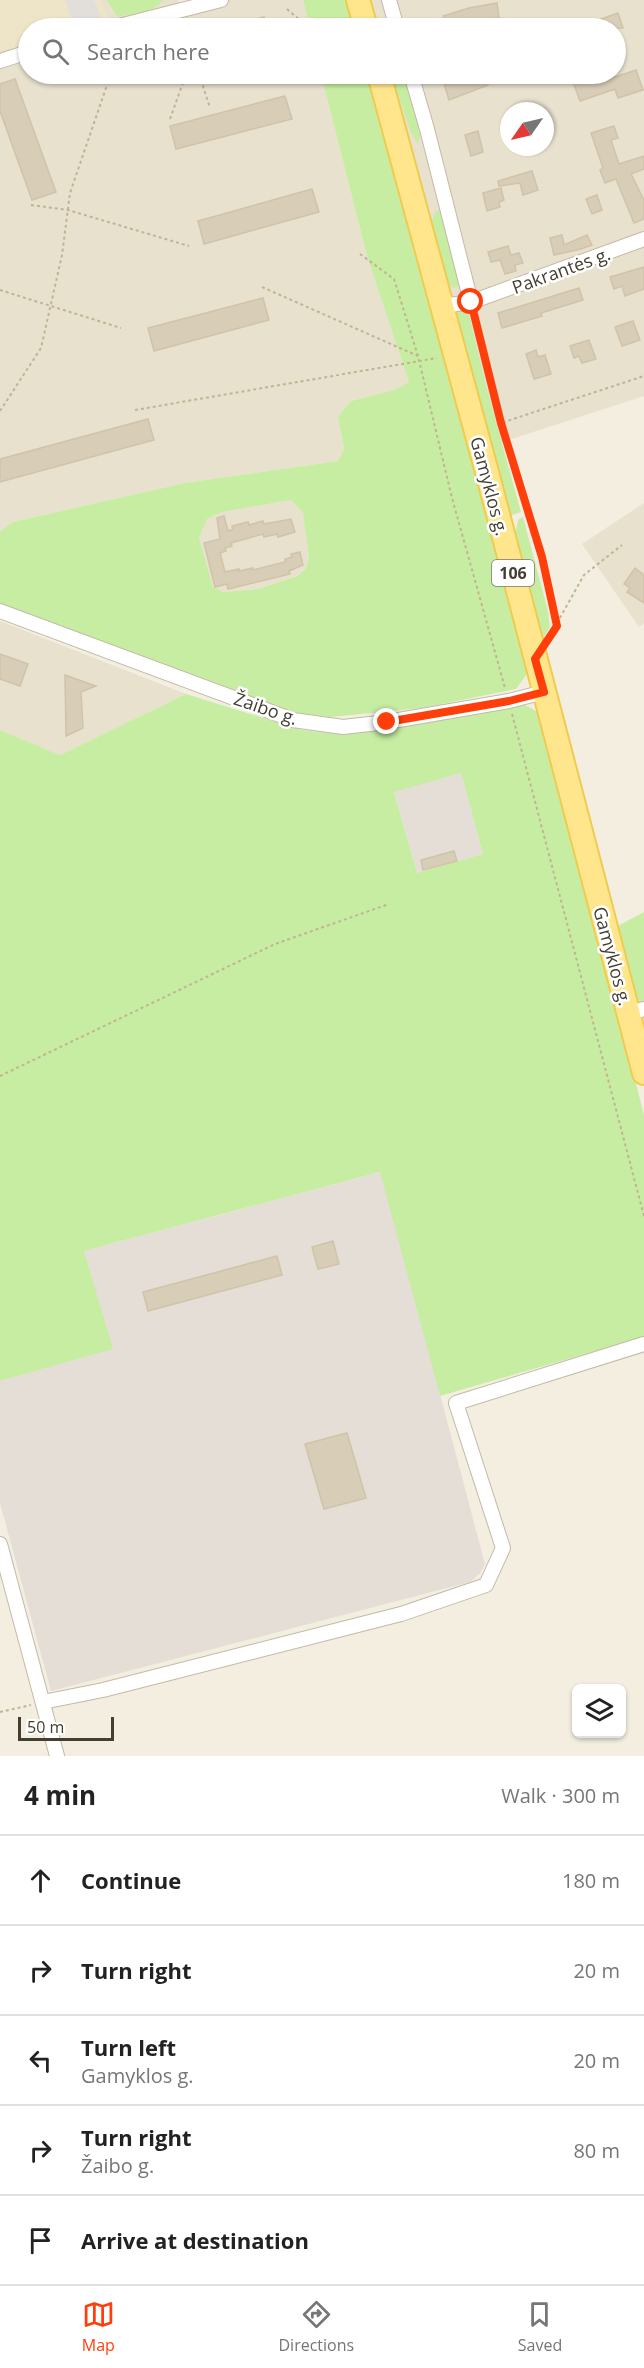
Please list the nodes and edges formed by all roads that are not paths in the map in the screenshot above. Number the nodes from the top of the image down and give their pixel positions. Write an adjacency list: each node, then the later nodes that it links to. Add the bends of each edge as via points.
1 (221, 0): 4 (street)
2 (358, 0): 5 (main road)
3 (389, 0): 6 (street)
4 (150, 18)
5 (363, 18)
6 (395, 18)
7 (18, 55): 8 (street)
8 (0, 61)
9 (382, 84): 13 (main road, Gamyklos g. / 106)
10 (414, 84): 12 (street)
11 (644, 239): 12 (street, Pakrantės g.)
12 (471, 302): 13 (street, Pakrantės g.)
13 (442, 306): 15 (main road, Gamyklos g. / 106)
14 (0, 611): 15 (street, Žaibo g., via 293,720 343,727)
15 (544, 692): 16 (main road, Gamyklos g. / 106)
16 (636, 1012): 17 (main road, Gamyklos g. / 106)
17 (644, 1073)
18 (644, 1344): 20 (street, via 456,1402 503,1548 486,1585 401,1614)
19 (0, 1544): 20 (street)
20 (43, 1702): 21 (street)
21 (57, 1756)

